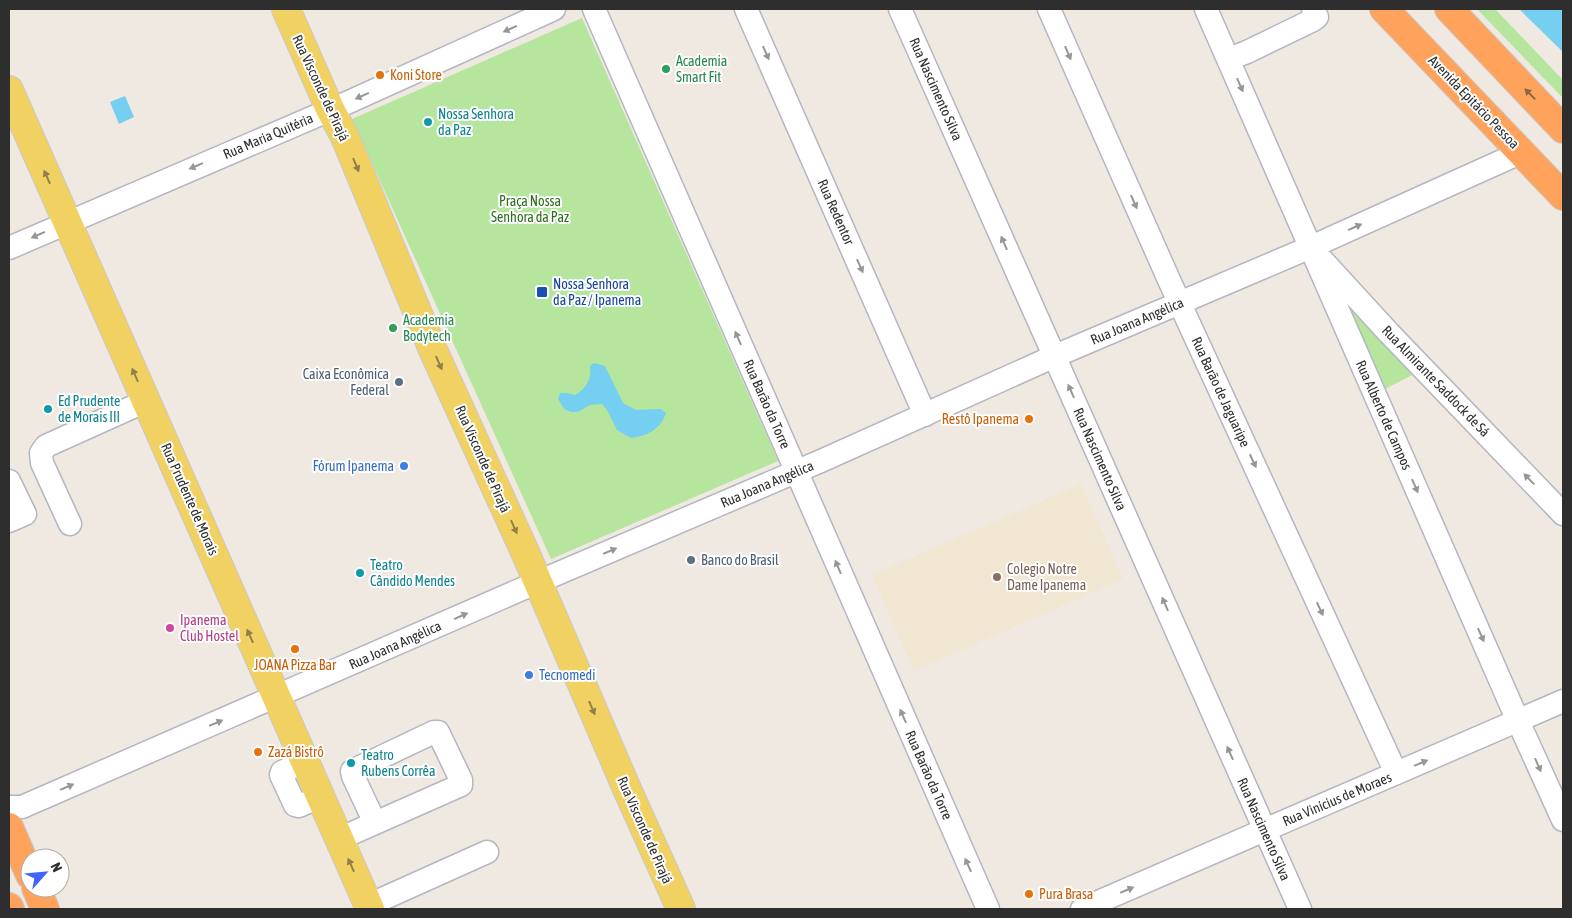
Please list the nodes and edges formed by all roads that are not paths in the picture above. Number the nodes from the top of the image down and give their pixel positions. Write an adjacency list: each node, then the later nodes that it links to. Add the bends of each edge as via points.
1 (286, 9): 13 (main road, Rua Visconde de Pirajá)
2 (554, 9): 13 (street, Rua Maria Quitéria, one-way to 13)
3 (594, 9): 26 (street, Rua Barão da Torre, one-way to 3)
4 (746, 9): 25 (street, Rua Redentor, one-way to 25)
5 (900, 9): 23 (street, Rua Nascimento Silva, one-way to 5)
6 (1049, 9): 20 (street, Rua Barão de Jaguaripe, one-way to 20)
7 (1206, 9): 11 (street, Rua Alberto de Campos)
8 (1313, 9): 11 (street, via 1317,17 1313,20)
9 (1448, 9): 14 (highway, one-way to 9)
10 (1392, 14): 15 (highway, Avenida Epitácio Pessoa)
11 (1228, 59): 18 (street, Rua Alberto de Campos, one-way to 18)
12 (9, 90): 17 (main road, Rua Prudente de Morais, one-way to 12)
13 (330, 109): 17 (street, Rua Maria Quitéria, one-way to 17); 31 (main road, Rua Visconde de Pirajá, one-way to 31, via 345,137 433,350)
14 (1563, 129)
15 (1522, 152): 16 (highway, Avenida Epitácio Pessoa); 18 (street, Rua Joana Angélica, one-way to 15)
16 (1563, 196)
17 (67, 222): 19 (street, Rua Maria Quitéria, one-way to 19); 24 (main road, Rua Prudente de Morais, one-way to 17)
18 (1311, 247): 20 (street, Rua Joana Angélica); 21 (street, Rua Almirante Saddock de Sá); 22 (street, Rua Alberto de Campos)
19 (9, 248)
20 (1180, 304): 23 (street, Rua Joana Angélica); 35 (street, Rua Barão de Jaguaripe, one-way to 35)
21 (1366, 307): 22 (street); 28 (street, Rua Almirante Saddock de Sá, one-way to 21)
22 (1343, 320): 34 (street, Rua Alberto de Campos, one-way to 34)
23 (1055, 356): 25 (street, Rua Joana Angélica); 40 (street, Rua Nascimento Silva, one-way to 23)
24 (146, 401): 30 (street, via 46,446 41,453 42,463); 32 (main road, Rua Prudente de Morais, one-way to 24)
25 (925, 415): 26 (street, Rua Joana Angélica)
26 (797, 471): 31 (street, Rua Joana Angélica, one-way to 26); 46 (street, Rua Barão da Torre, one-way to 26)
27 (9, 481): 29 (street, via 25,514)
28 (1563, 514)
29 (9, 522)
30 (70, 524)
31 (538, 582): 32 (street, Rua Joana Angélica, one-way to 31); 45 (main road, Rua Visconde de Pirajá, one-way to 45)
32 (276, 697): 36 (street, Rua Joana Angélica, one-way to 32, via 22,807); 41 (main road, Rua Prudente de Morais)
33 (1563, 701): 34 (street, Rua Vinícius de Moraes)
34 (1518, 720): 35 (street, Rua Vinícius de Moraes, one-way to 34); 37 (street, Rua Alberto de Campos, one-way to 37)
35 (1396, 774): 40 (street, Rua Vinícius de Moraes)
36 (9, 807)
37 (1563, 820)
38 (375, 823): 38 (street, via 461,785 438,732 352,771); 41 (street)
39 (9, 827): 42 (highway)
40 (1265, 830): 47 (street, Rua Vinícius de Moraes, one-way to 40); 48 (street, Rua Nascimento Silva)
41 (339, 840): 44 (main road, Rua Prudente de Morais, one-way to 41)
42 (20, 852)
43 (487, 852): 44 (street)
44 (370, 907)
45 (680, 909)
46 (988, 909)
47 (1082, 909)
48 (1300, 909)

